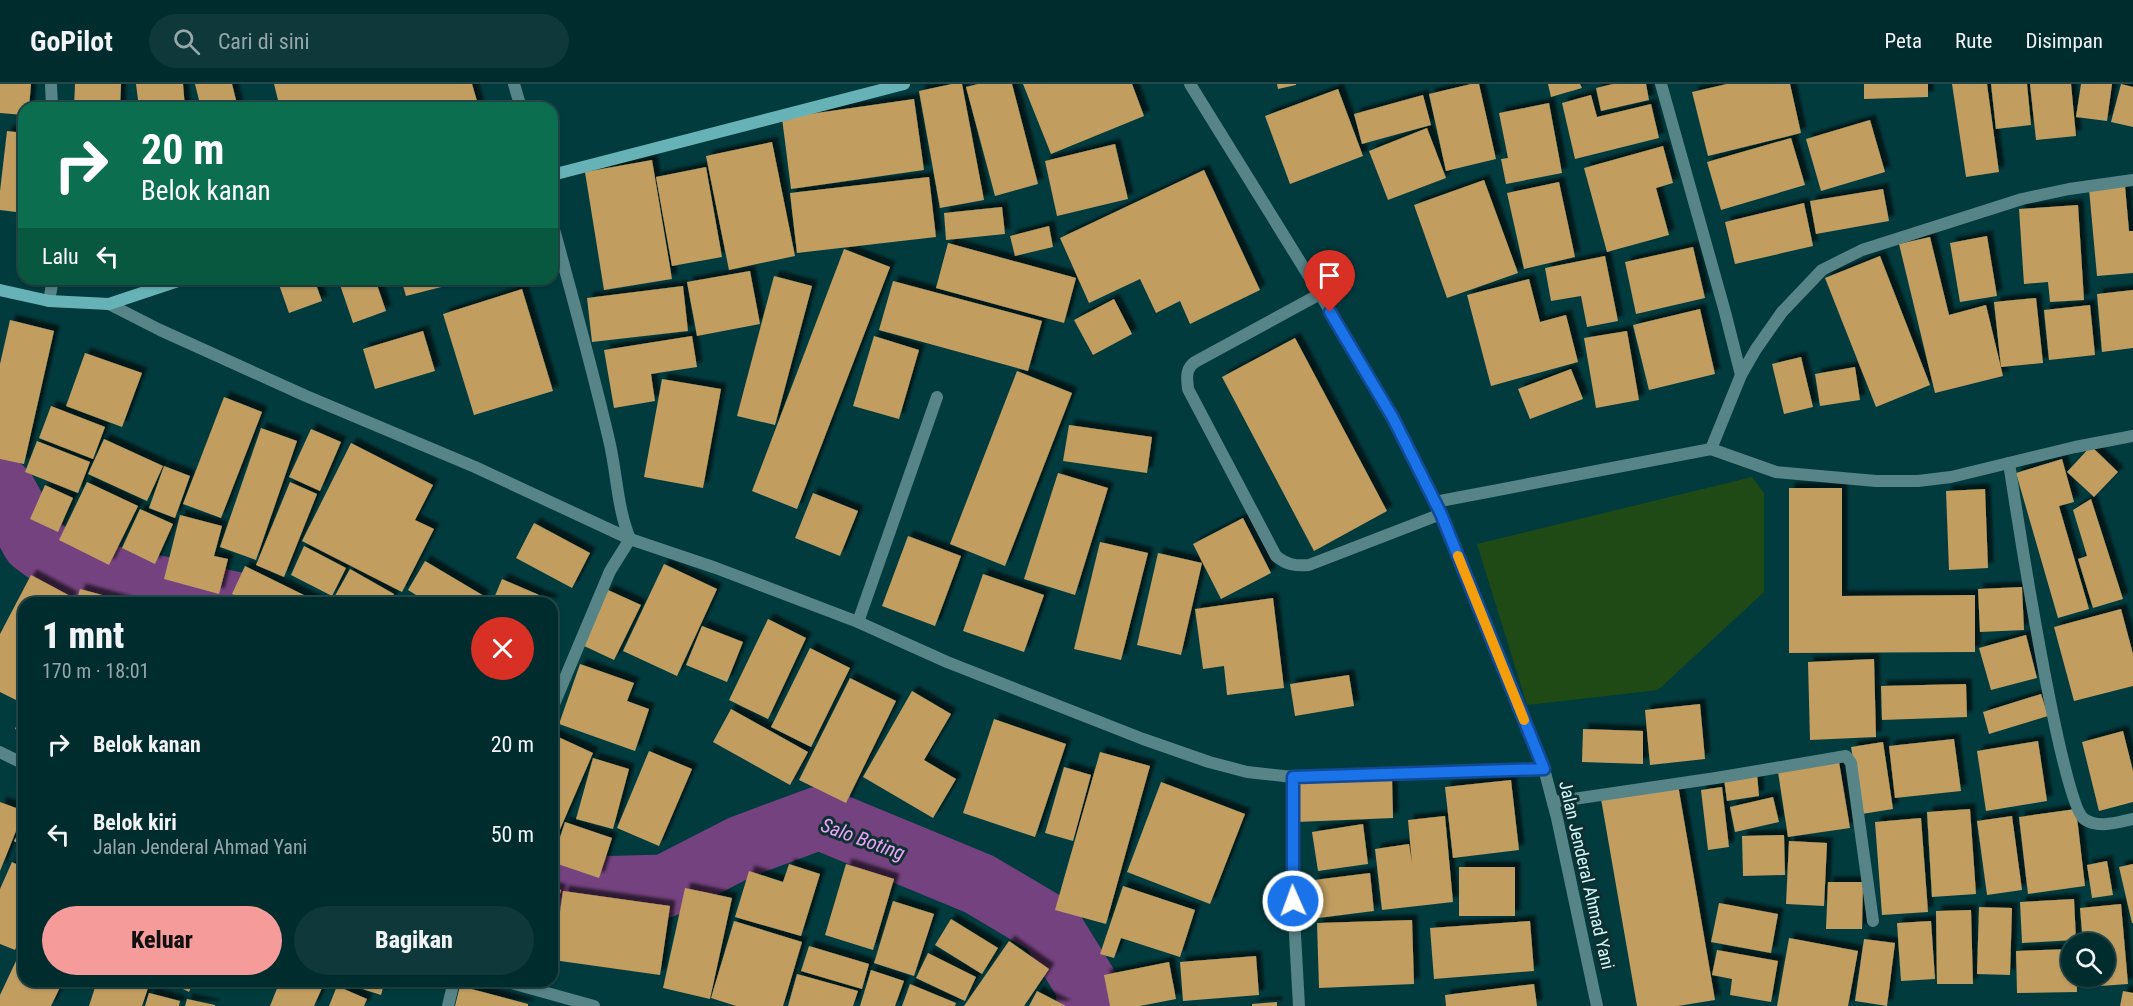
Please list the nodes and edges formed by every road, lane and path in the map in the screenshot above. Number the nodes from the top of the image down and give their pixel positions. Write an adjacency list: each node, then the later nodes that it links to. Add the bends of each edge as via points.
1 (51, 84): 6 (street)
2 (514, 84): 7 (street)
3 (904, 84): 8 (street)
4 (1190, 84): 14 (street, Jalan Jenderal Ahmad Yani)
5 (1661, 84): 17 (street)
6 (52, 102)
7 (519, 102)
8 (558, 173)
9 (2133, 180): 17 (street, via 2022,199 1862,250 1822,270 1782,312)
10 (558, 244): 24 (street, via 592,369 610,444 622,520)
11 (53, 285): 15 (street)
12 (166, 285): 16 (street)
13 (0, 290): 15 (street)
14 (1320, 294): 22 (street, Jalan Jenderal Ahmad Yani, via 1393,418); 23 (street, via 1195,362 1186,375 1188,389 1276,556 1295,566 1309,565)
15 (49, 301): 16 (street)
16 (109, 304): 24 (street, via 296,392 475,467)
17 (1741, 375): 20 (street)
18 (937, 397): 25 (street)
19 (2133, 436): 21 (street)
20 (1711, 448): 21 (street, via 1776,472 1876,481 1929,480); 22 (street)
21 (2009, 463): 32 (street, via 2033,617 2079,813 2090,822 2106,825)
22 (1435, 502): 23 (street, Jalan Jenderal Ahmad Yani)
23 (1441, 514): 29 (street, Jalan Jenderal Ahmad Yani)
24 (630, 539): 25 (street); 26 (street, via 610,571)
25 (858, 622): 30 (street, via 947,662 1176,750 1246,772)
26 (558, 695)
27 (0, 752): 28 (street)
28 (18, 761)
29 (1544, 769): 30 (street); 31 (street, Jalan Jenderal Ahmad Yani)
30 (1293, 777): 38 (street, via 1292,881)
31 (1553, 802): 33 (street, via 1846,756 1851,763); 39 (street, Jalan Jenderal Ahmad Yani)
32 (2133, 819)
33 (1873, 921)
34 (453, 987): 36 (street)
35 (526, 987): 37 (street)
36 (448, 1006)
37 (594, 1006)
38 (1299, 1006)
39 (1597, 1006)

